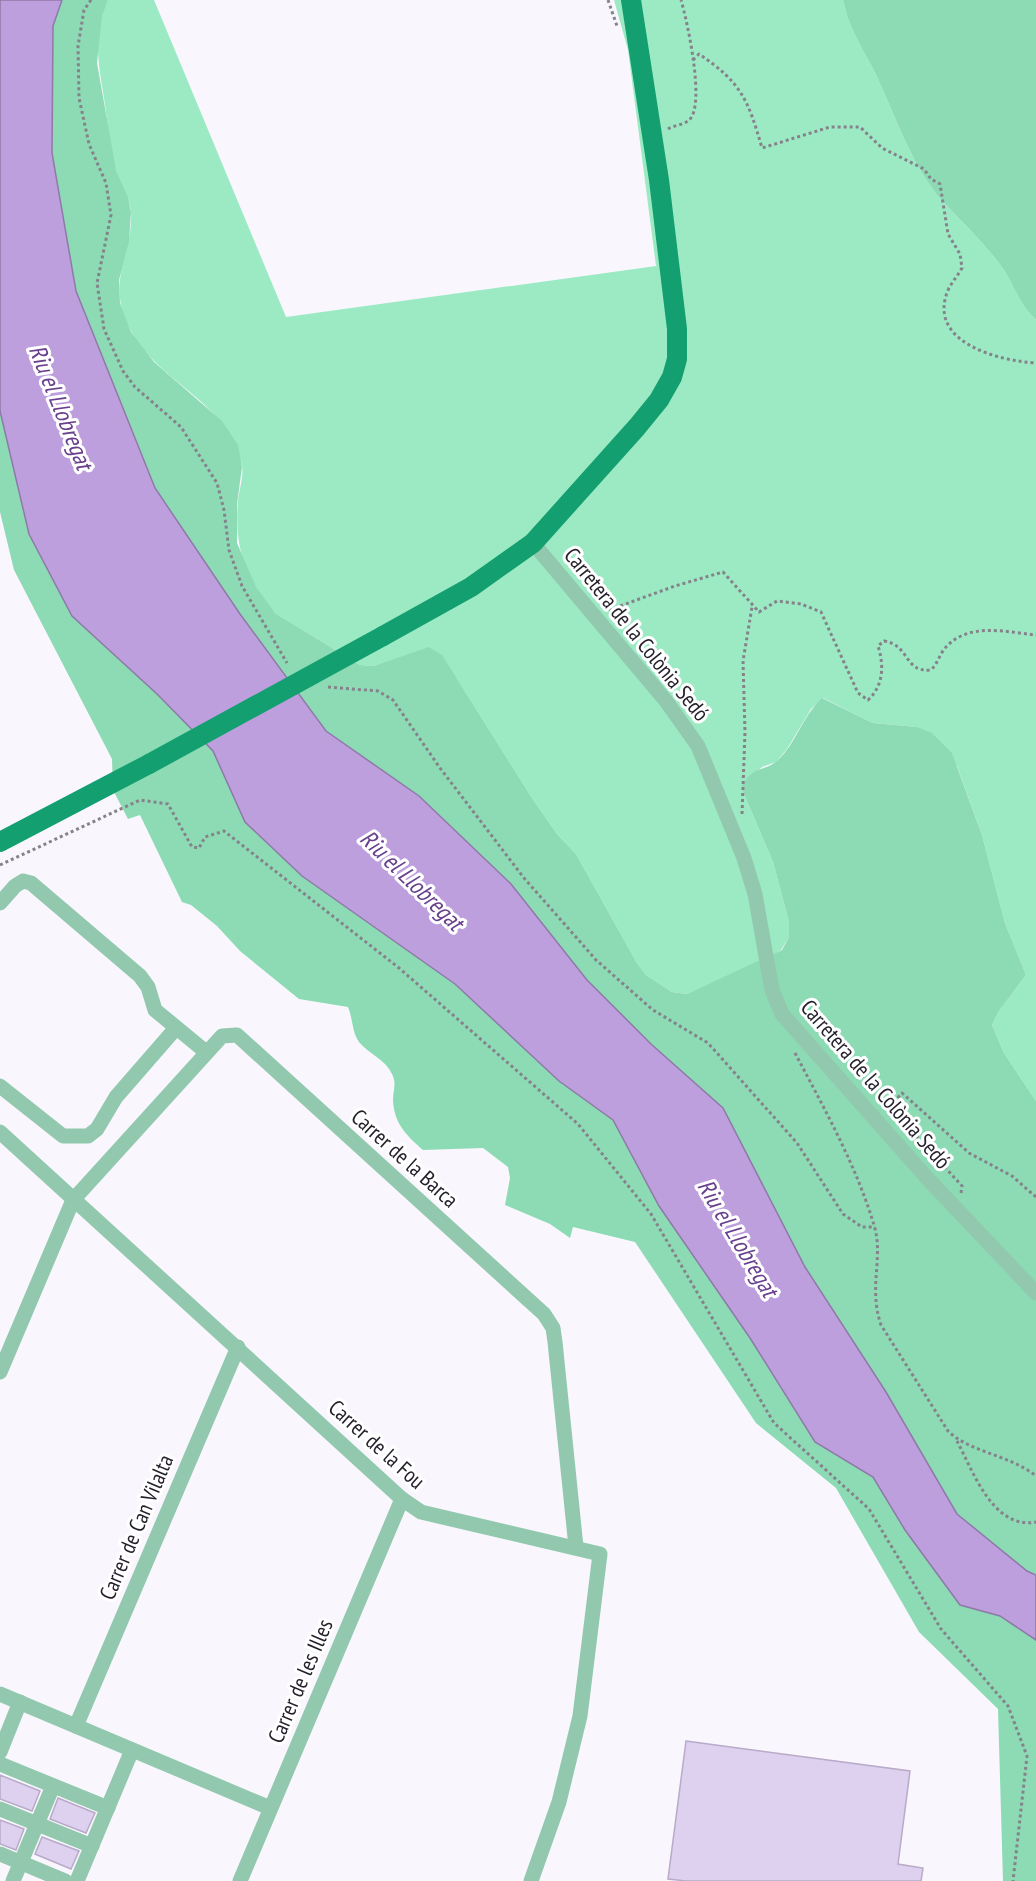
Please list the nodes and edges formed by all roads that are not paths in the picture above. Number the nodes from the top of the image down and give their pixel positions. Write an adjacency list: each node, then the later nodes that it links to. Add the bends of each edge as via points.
1 (631, 0): 2 (main road, via 677,329 675,368 659,400)
2 (533, 543): 3 (main road, bridge, via 471,587); 10 (street, Carretera de la Colònia Sedó, via 666,701 698,746 753,885 772,990 782,1014)
3 (0, 842)
4 (0, 903): 5 (street, via 15,886 24,881 31,883 140,976 155,1010)
5 (176, 1028): 6 (street); 7 (street, via 88,1136 63,1136)
6 (206, 1053): 9 (street, Carrer de la Barca); 14 (street, Carrer de la Barca, via 222,1035 237,1035 544,1314 553,1328 555,1342)
7 (0, 1086)
8 (0, 1132): 9 (street, Carrer de la Fou)
9 (73, 1200): 11 (street, Carrer de la Fou); 12 (street, Carrer de la Barca)
10 (1036, 1293)
11 (238, 1347): 13 (street, Carrer de la Fou); 17 (street, Carrer de Can Vilalta)
12 (0, 1372)
13 (402, 1499): 14 (street, Carrer de la Fou, via 421,1512); 23 (street, Carrer de les Illes)
14 (576, 1547): 33 (street, Carrer de la Fou, via 600,1554 580,1716 559,1802)
15 (0, 1694): 16 (street)
16 (20, 1702): 17 (street); 19 (street)
17 (76, 1726): 18 (street)
18 (132, 1750): 22 (street); 23 (street)
19 (0, 1752)
20 (0, 1764): 21 (street)
21 (53, 1786): 22 (street); 25 (street)
22 (108, 1808): 26 (street)
23 (270, 1808): 32 (street, Carrer de les Illes)
24 (0, 1809): 25 (street)
25 (37, 1824): 26 (street); 28 (street)
26 (92, 1846): 31 (street)
27 (0, 1854): 28 (street)
28 (21, 1863): 29 (street); 30 (street)
29 (13, 1881)
30 (65, 1881)
31 (77, 1881)
32 (240, 1881)
33 (531, 1881)

